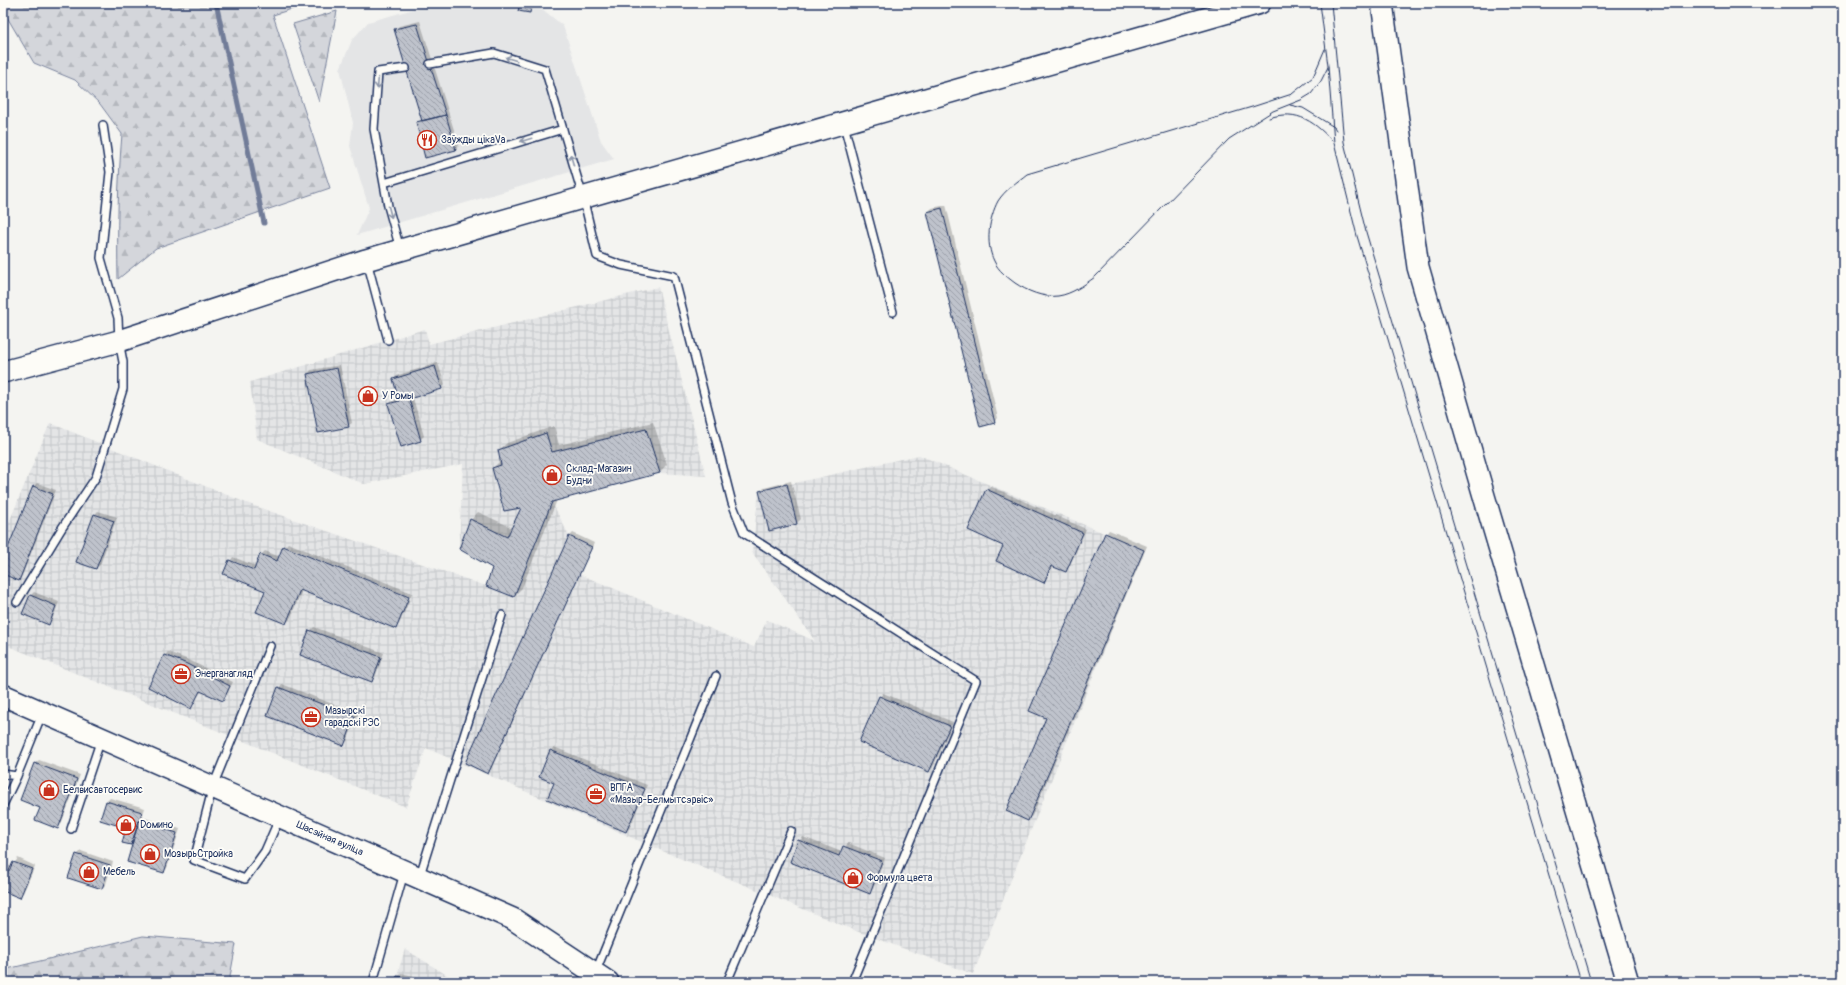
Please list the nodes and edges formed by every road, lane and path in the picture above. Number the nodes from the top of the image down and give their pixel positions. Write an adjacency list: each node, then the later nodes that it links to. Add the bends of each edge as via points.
1 (1260, 3): 5 (main road)
2 (1382, 3): 35 (main road, via 1418,267)
3 (430, 64): 7 (lane, one-way to 3, via 545,69 494,53)
4 (406, 68): 8 (lane, one-way to 8, via 378,72 374,129)
5 (843, 123): 9 (main road); 12 (lane)
6 (103, 125): 14 (lane, via 110,172 101,258 118,318)
7 (563, 129): 8 (lane, one-way to 8); 9 (lane, one-way to 7)
8 (384, 183): 10 (lane, one-way to 10)
9 (583, 197): 10 (main road); 34 (lane, via 597,256 621,265 674,276 732,503 744,533 976,681)
10 (401, 251): 11 (main road)
11 (366, 260): 13 (lane); 14 (main road)
12 (894, 312)
13 (388, 340)
14 (119, 341): 15 (main road); 16 (lane, via 123,362 123,389 96,477)
15 (3, 372)
16 (17, 602)
17 (502, 615): 30 (lane)
18 (270, 646): 25 (lane)
19 (716, 676): 31 (lane)
20 (3, 695): 21 (main road, Шасэйная вуліца)
21 (43, 711): 22 (main road, Шасэйная вуліца); 24 (lane)
22 (101, 737): 25 (main road, Шасэйная вуліца); 28 (lane)
23 (3, 774): 24 (lane)
24 (17, 776): 26 (lane)
25 (213, 786): 27 (main road, Шасэйная вуліца); 27 (lane, via 194,860 245,879 265,851)
26 (3, 805)
27 (280, 816): 30 (main road, Шасэйная вуліца)
28 (71, 829)
29 (791, 831): 33 (lane)
30 (412, 874): 31 (main road, Шасэйная вуліца, via 513,919); 32 (lane)
31 (602, 978)
32 (373, 982)
33 (726, 982)
34 (852, 982)
35 (1628, 982)

